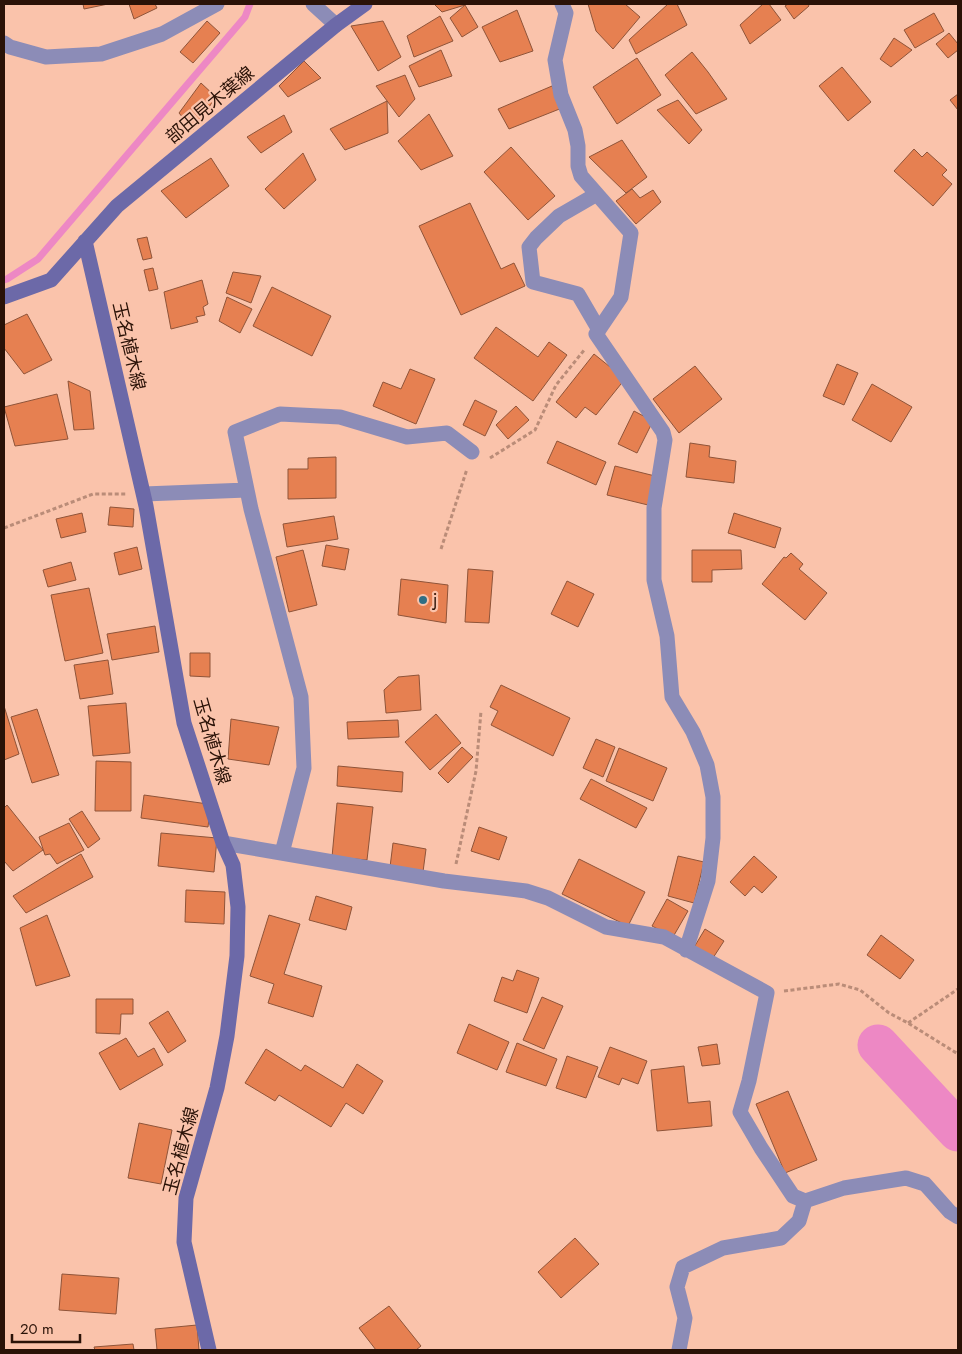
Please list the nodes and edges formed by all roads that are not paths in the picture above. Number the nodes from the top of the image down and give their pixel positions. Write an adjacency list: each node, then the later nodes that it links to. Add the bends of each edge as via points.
1 (217, 4): 6 (street, via 162,34 101,54 46,57 10,47)
2 (313, 4): 5 (street)
3 (365, 4): 5 (main road, 部田見木葉線)
4 (562, 4): 7 (street, via 566,13 555,60 561,96 575,130 581,176)
5 (336, 25): 8 (main road, 部田見木葉線, via 117,206)
6 (4, 42)
7 (597, 194): 10 (street, via 631,233 621,297); 10 (street, via 559,216 529,247 533,282 578,294)
8 (85, 241): 9 (main road, via 51,280); 13 (main road, 玉名植木線)
9 (4, 297)
10 (598, 332): 16 (street, via 663,432 665,440 654,508 654,580 667,636 672,697 693,732 707,765 713,797 714,838 708,881)
11 (472, 452): 12 (street, via 447,433 407,437 340,417 280,414 235,432)
12 (247, 490): 13 (street); 15 (street, via 301,696 304,768)
13 (144, 494): 14 (main road, 玉名植木線, via 184,723)
14 (223, 843): 15 (street); 19 (main road, 玉名植木線, via 233,865 238,907 238,956 217,1088 186,1198 184,1242)
15 (282, 853): 16 (street, via 526,891 548,898 606,927 664,937)
16 (686, 950): 17 (street, via 767,993 740,1112 793,1196)
17 (805, 1201): 18 (street, via 844,1188 906,1178 924,1184); 20 (street, via 799,1221 781,1238 722,1248 683,1267 677,1287 686,1318)
18 (958, 1217)
19 (210, 1350)
20 (680, 1350)

